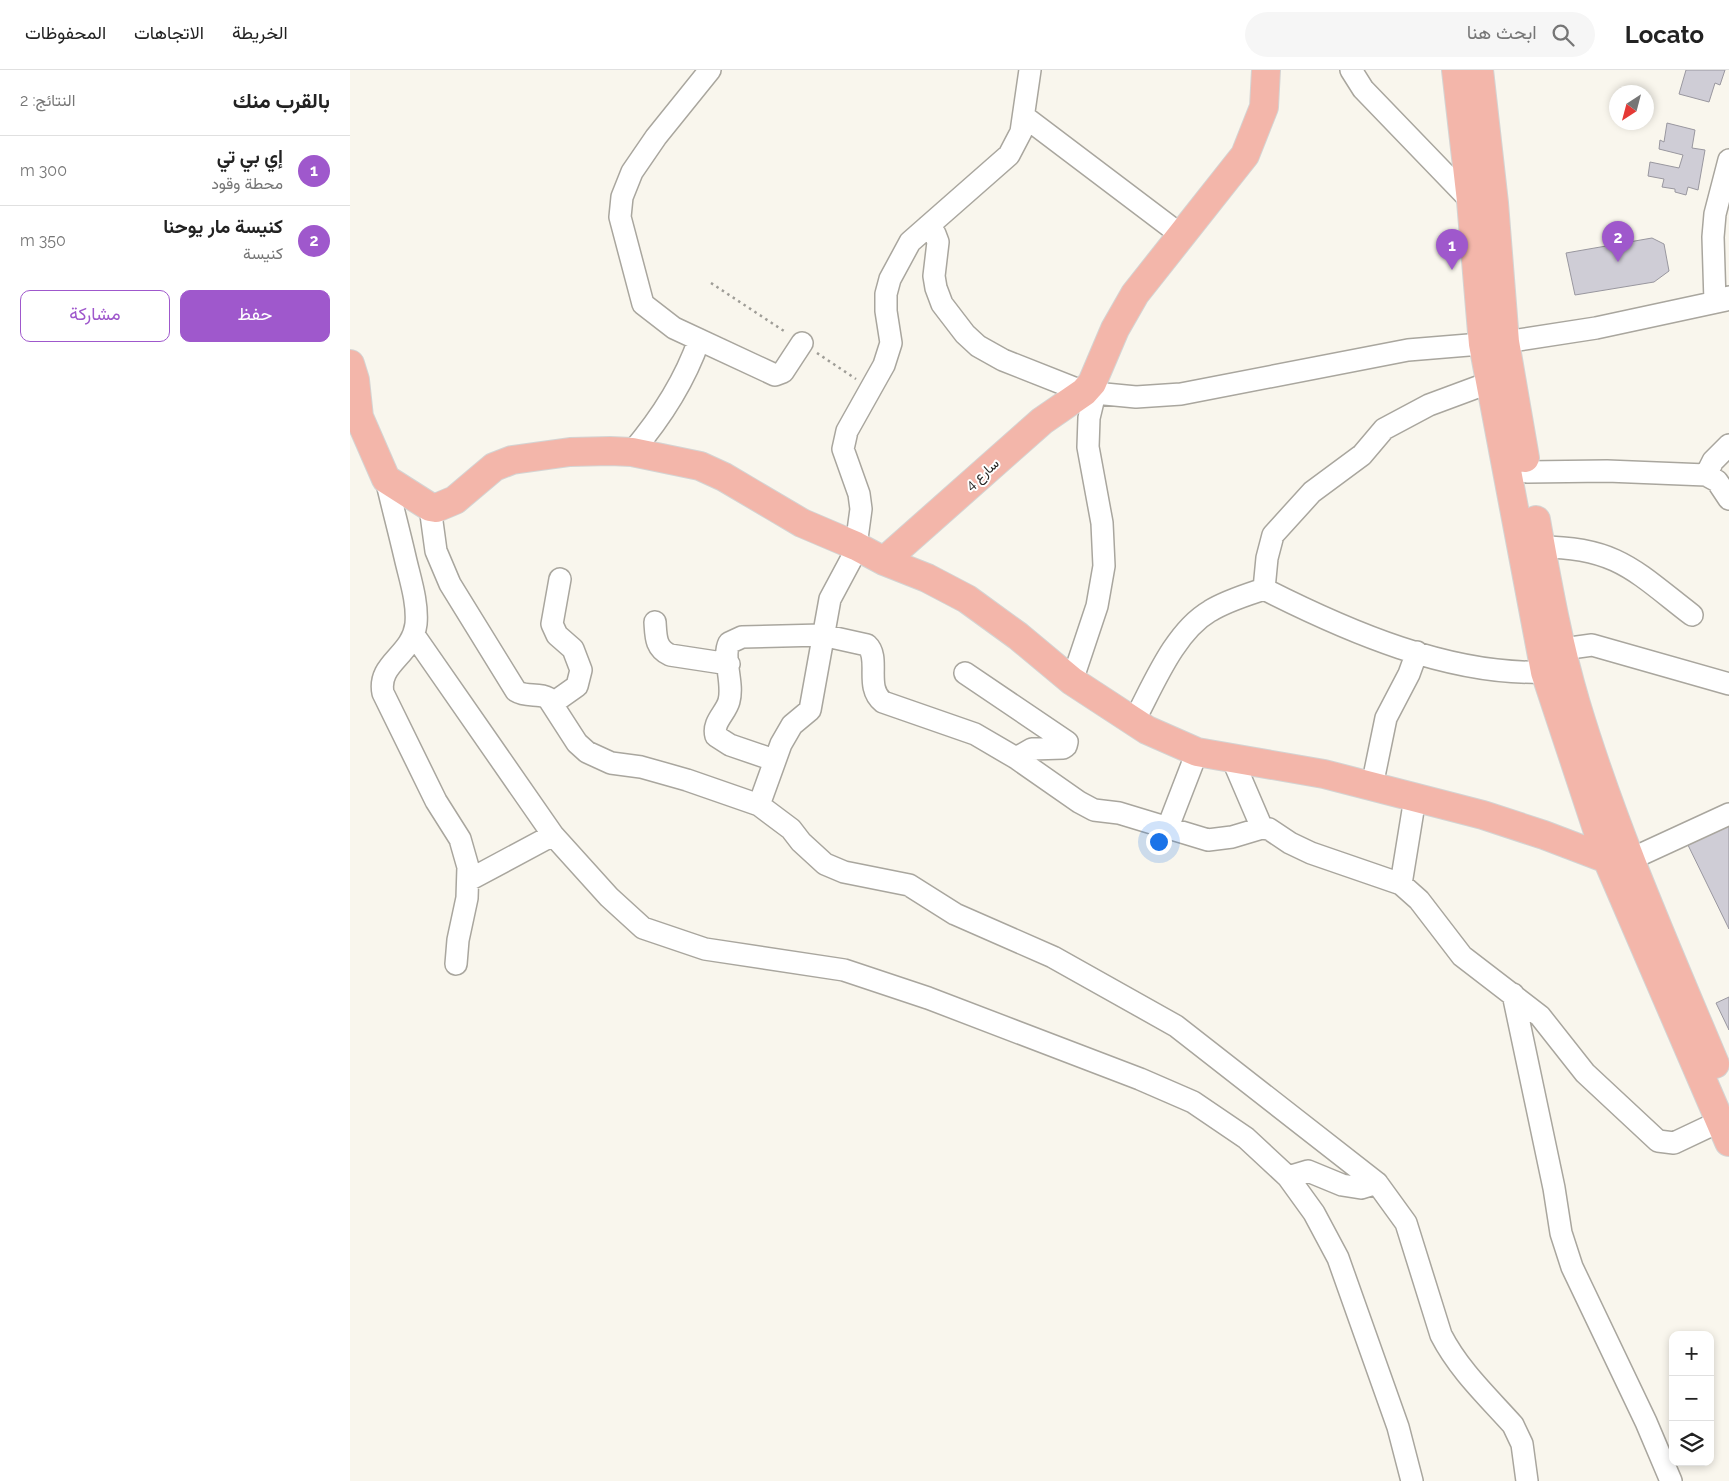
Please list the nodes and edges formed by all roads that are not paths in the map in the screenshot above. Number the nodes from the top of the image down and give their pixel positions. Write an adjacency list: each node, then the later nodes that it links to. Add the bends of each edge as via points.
1 (710, 70): 13 (street, via 632,172 622,197 620,217 643,304 674,328)
2 (1030, 70): 7 (street)
3 (1266, 70): 11 (main road, via 1264,106 1245,155)
4 (1351, 70): 9 (street, via 1363,89)
5 (1456, 70): 9 (main road)
6 (1479, 70): 15 (main road, via 1494,204)
7 (1025, 117): 10 (street, via 1022,132 1010,154); 11 (street)
8 (1729, 160): 12 (street, via 1715,214 1713,237)
9 (1471, 201): 15 (main road)
10 (928, 226): 18 (street, via 938,242 934,276 936,288 942,304 965,334 978,346 1003,360); 26 (street, via 910,242 890,279 886,311 891,343 884,365 847,430 842,449 859,494 861,509)
11 (1181, 235): 18 (main road, via 1135,294 1115,329)
12 (1725, 300): 15 (street, via 1596,328)
13 (699, 340): 14 (street, via 775,374 783,372); 20 (street, via 677,392)
14 (802, 343)
15 (1494, 343): 17 (main road); 18 (street, via 1408,350 1159,397); 21 (main road)
16 (350, 364): 23 (main road, via 359,417)
17 (1491, 382): 30 (street, via 1429,405 1384,429 1362,455 1312,492 1273,535); 38 (main road)
18 (1089, 393): 28 (main road, سارع 4, via 1042,421); 40 (street, via 1088,446 1102,523 1104,566 1097,606)
19 (1729, 445): 22 (street, via 1713,461)
20 (632, 452): 25 (main road, via 570,452 512,460 494,467 455,500 436,508); 26 (main road, via 675,460 724,477 802,523)
21 (1527, 472): 22 (street); 27 (main road)
22 (1706, 475): 24 (street, via 1717,481)
23 (386, 479): 25 (main road); 34 (street, via 414,595)
24 (1729, 499)
25 (430, 507): 42 (street, via 436,551 461,604 516,691 525,696 543,695)
26 (856, 546): 28 (main road); 33 (street, via 830,600)
27 (1541, 547): 31 (street, via 1570,547 1607,556 1655,585); 35 (main road)
28 (884, 561): 40 (main road, via 967,599)
29 (560, 579): 42 (street, via 552,624 557,635 573,649 581,670 577,686)
30 (1264, 589): 36 (street, via 1346,627); 43 (street, via 1209,611 1197,622 1170,655)
31 (1692, 615)
32 (655, 622): 37 (street, via 662,651)
33 (822, 634): 37 (street, via 736,639 728,646); 45 (street, via 870,648 874,689 883,702 975,734); 47 (street, via 817,682 810,710 788,731)
34 (414, 635): 54 (street); 56 (street, via 407,649 383,676 383,693 436,801 460,839)
35 (1563, 649): 41 (street, via 1592,645); 55 (main road)
36 (1417, 652): 38 (street, via 1482,669); 48 (street, via 1386,718)
37 (729, 664): 47 (street, via 729,701 715,726 716,736 730,745)
38 (1545, 672): 55 (main road)
39 (965, 673): 45 (street, via 1067,742 1062,748 1032,749)
40 (1072, 681): 43 (main road)
41 (1729, 684)
42 (553, 703): 50 (street, via 576,743 598,758 688,780)
43 (1134, 721): 44 (main road)
44 (1197, 752): 46 (main road); 52 (street)
45 (1016, 758): 52 (street, via 1094,810 1119,813)
46 (1232, 758): 48 (main road); 53 (street)
47 (774, 760): 50 (street)
48 (1372, 786): 49 (main road)
49 (1415, 798): 55 (main road, via 1492,818); 57 (street)
50 (759, 805): 62 (street, via 791,829 825,864 844,872 909,885 955,914 1053,957 1176,1026)
51 (1729, 814): 55 (street)
52 (1168, 827): 53 (street, via 1208,840)
53 (1262, 828): 57 (street, via 1311,853)
54 (553, 835): 56 (street); 61 (street, via 609,897 643,928 705,949 844,970 1045,1042 1193,1102 1246,1138)
55 (1618, 859): 60 (main road)
56 (469, 880): 58 (street)
57 (1401, 884): 59 (street, via 1419,900 1462,956)
58 (456, 964)
59 (1513, 994): 60 (street, via 1544,1020 1585,1073 1654,1139 1674,1143); 65 (street, via 1561,1233 1572,1267)
60 (1727, 1120)
61 (1288, 1177): 62 (street, via 1308,1171 1342,1185 1361,1188); 63 (street, via 1314,1214 1338,1258 1398,1427)
62 (1377, 1183): 64 (street, via 1406,1222 1441,1335 1456,1363 1513,1425 1519,1436)
63 (1412, 1481)
64 (1527, 1481)
65 (1671, 1481)

